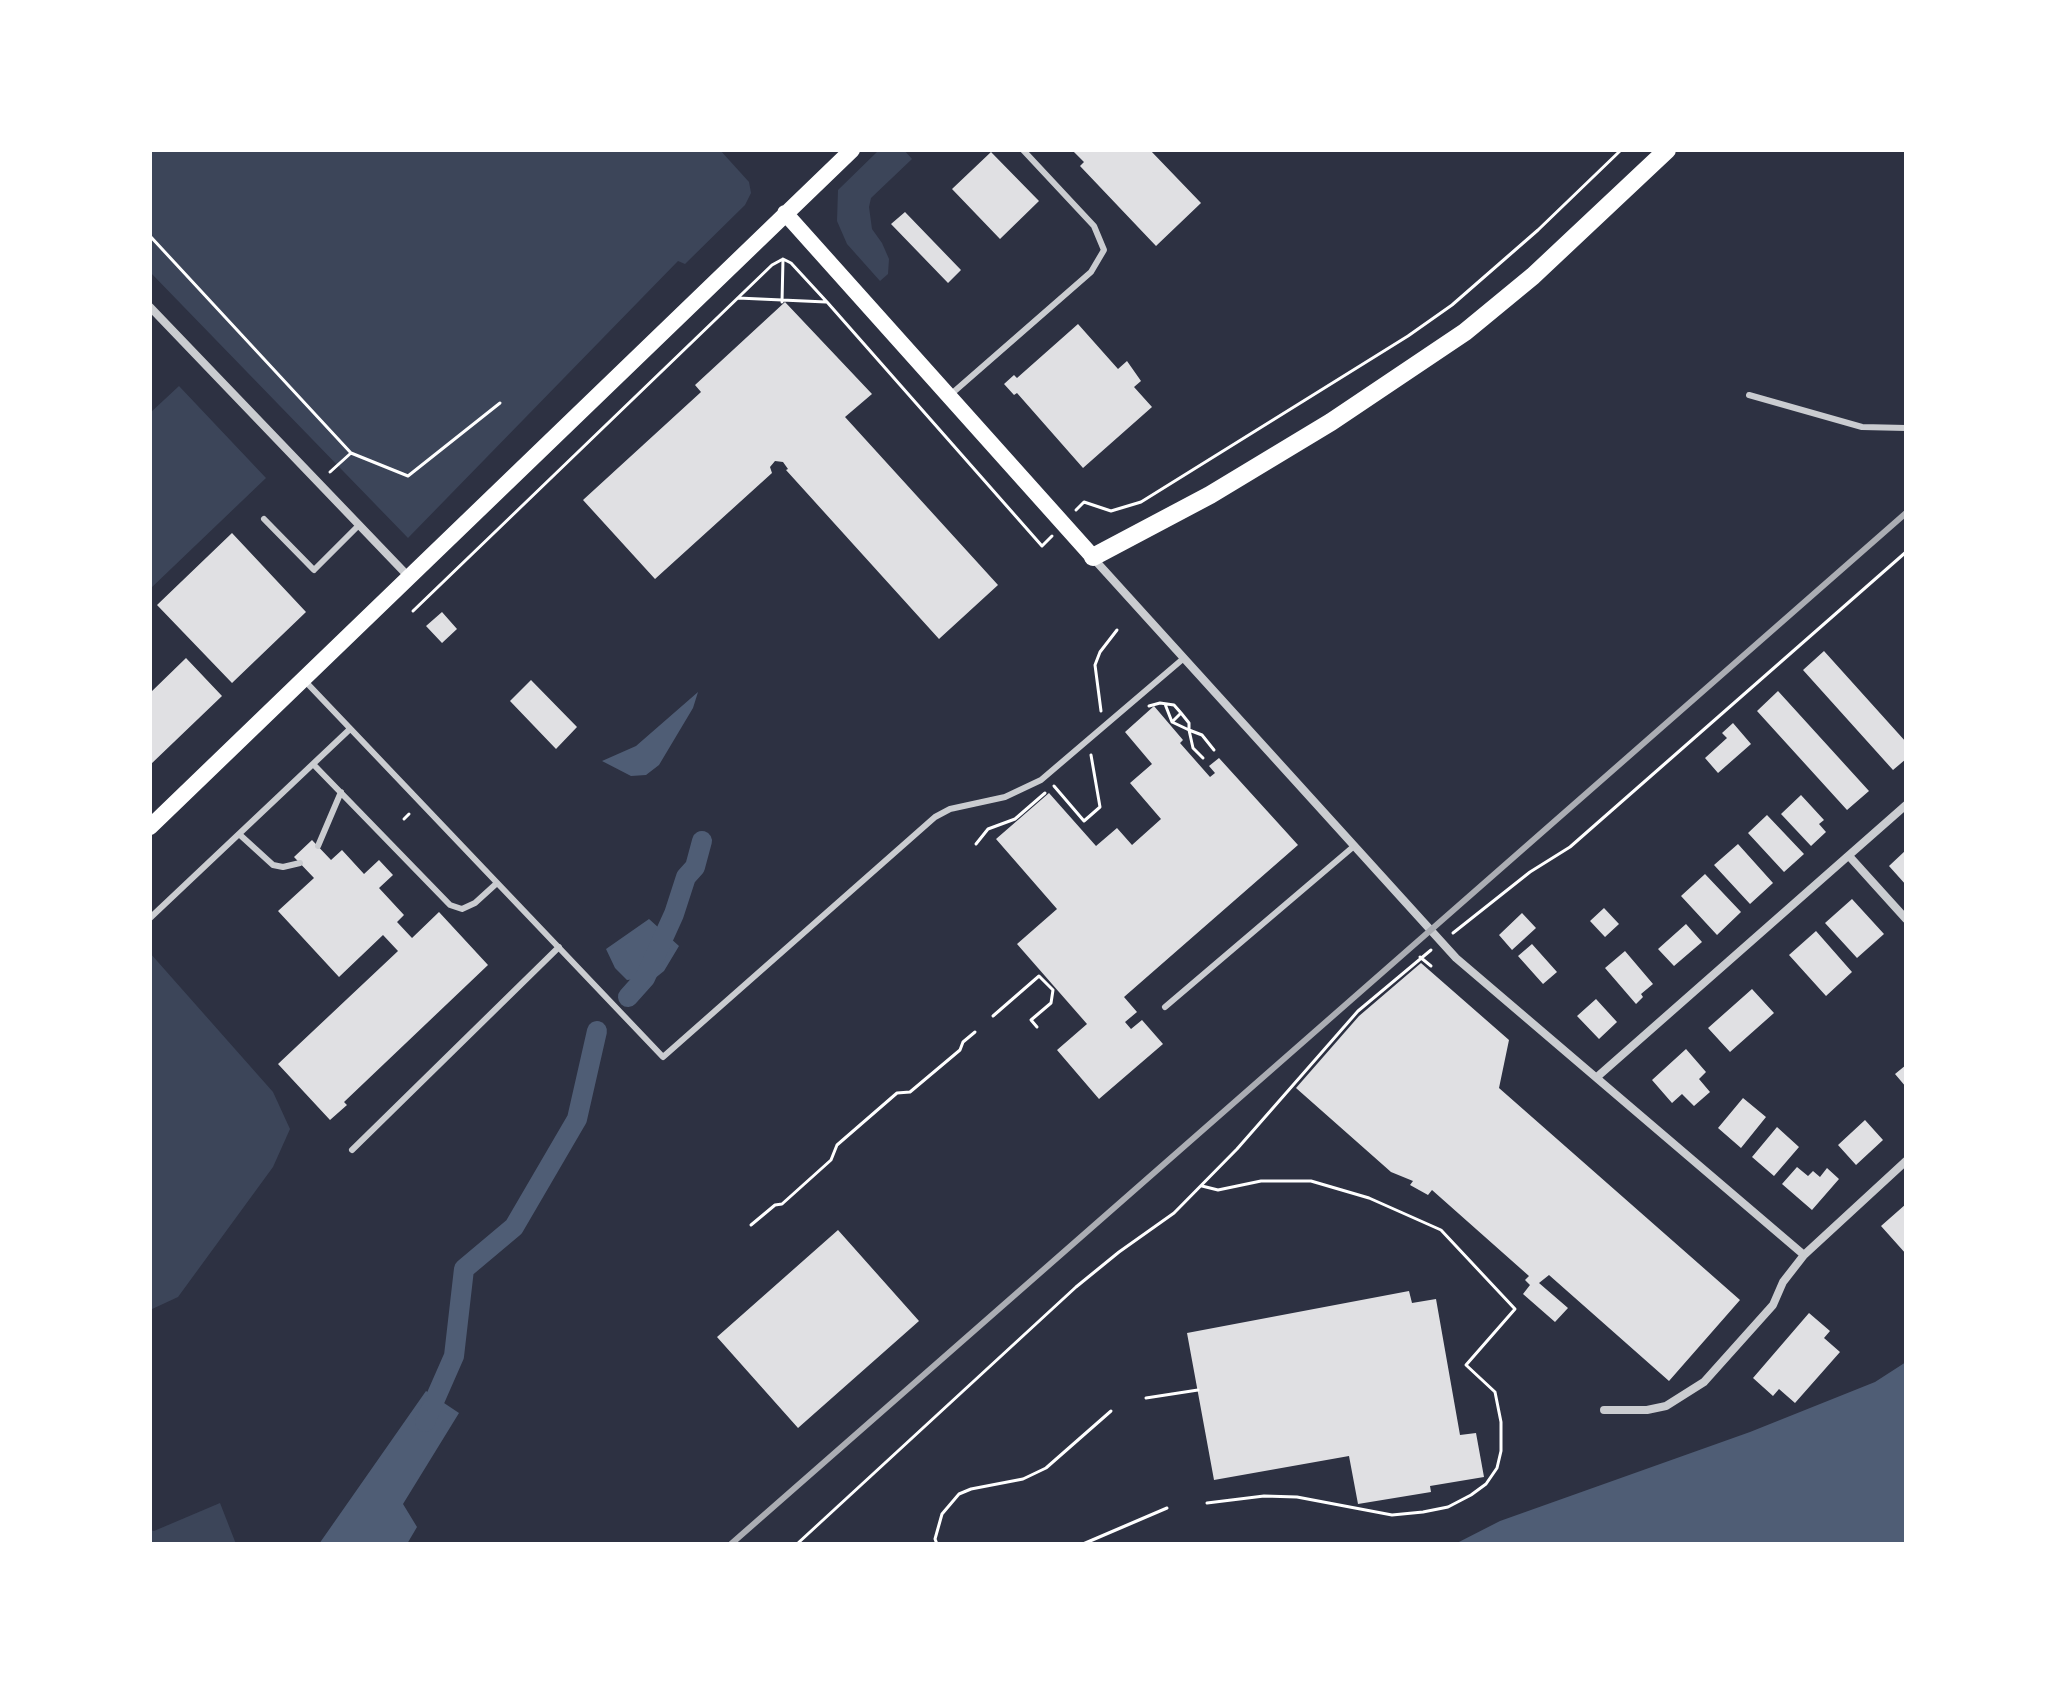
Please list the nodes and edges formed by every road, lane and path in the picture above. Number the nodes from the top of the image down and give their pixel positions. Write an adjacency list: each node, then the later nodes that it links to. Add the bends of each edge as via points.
1 (852, 150): 5 (main road)
2 (1023, 150): 13 (lane, via 1094,226 1104,250 1091,272)
3 (1621, 150): 19 (path, via 1538,230 1408,336 1141,502 1111,511 1084,502)
4 (1667, 150): 22 (main road, via 1465,332 1224,487)
5 (785, 213): 13 (main road); 23 (main road)
6 (150, 236): 16 (path)
7 (783, 259): 8 (path); 9 (path); 10 (path)
8 (738, 298): 9 (path); 24 (path)
9 (782, 302): 10 (path)
10 (827, 302): 19 (path, via 1042,546)
11 (150, 307): 17 (street)
12 (1749, 395): 15 (lane, via 1862,427)
13 (949, 396): 19 (main road)
14 (500, 403): 16 (path, via 408,476)
15 (1906, 428)
16 (351, 453): 17 (path)
17 (318, 483): 20 (street)
18 (264, 519): 20 (lane, via 314,570)
19 (1064, 524): 22 (main road)
20 (359, 525): 23 (street)
21 (1906, 552): 49 (path, via 1570,847)
22 (1093, 557): 26 (street)
23 (408, 576): 27 (main road)
24 (413, 611)
25 (1117, 630): 30 (path, via 1095,665)
26 (1184, 658): 30 (lane); 45 (street)
27 (303, 679): 31 (lane); 42 (main road)
28 (1181, 713): 29 (path); 29 (path, via 1165,704); 32 (path)
29 (1172, 722): 32 (path)
30 (1102, 728): 52 (lane, via 1023,790 935,817 663,1057)
31 (350, 729): 36 (lane); 48 (lane)
32 (1189, 730): 33 (path, via 1202,735); 35 (path, via 1193,748)
33 (1214, 750)
34 (1091, 754): 37 (path, via 1100,807 1084,821)
35 (1203, 758)
36 (313, 764): 38 (lane); 43 (lane)
37 (1054, 786)
38 (341, 792): 44 (lane); 48 (lane, via 450,905 462,909 475,903)
39 (1906, 805): 46 (street)
40 (409, 814): 41 (path)
41 (404, 819)
42 (150, 827)
43 (239, 834): 47 (lane, via 273,865); 50 (lane)
44 (318, 846)
45 (1353, 847): 54 (lane); 58 (street, via 1456,958)
46 (1849, 856): 51 (street); 58 (street)
47 (300, 863)
48 (497, 883): 52 (lane)
49 (1476, 916)
50 (150, 918)
51 (1906, 919)
52 (559, 947): 59 (lane)
53 (1431, 966): 61 (path, via 1422,956 1358,1011)
54 (1165, 1007)
55 (993, 1016): 56 (path, via 1039,976 1053,990 1051,1003 1031,1020)
56 (1037, 1027)
57 (975, 1032): 62 (path, via 910,1092 897,1093 837,1145 831,1160)
58 (1597, 1077): 63 (street)
59 (352, 1150)
60 (1906, 1161): 63 (street)
61 (1202, 1186): 68 (path, via 1218,1190 1261,1181 1311,1181 1369,1198 1441,1230 1515,1309 1466,1365 1495,1392 1501,1422 1497,1468 1471,1495 1448,1507 1392,1515 1297,1497); 70 (path, via 1076,1287)
62 (751, 1225)
63 (1804, 1255): 66 (street, via 1773,1305 1696,1388 1666,1406)
64 (1198, 1390): 65 (path)
65 (1146, 1398)
66 (1604, 1410)
67 (1111, 1411): 71 (path, via 1046,1468 959,1494 942,1514)
68 (1207, 1503)
69 (1167, 1508): 72 (path)
70 (797, 1544)
71 (937, 1544)
72 (1083, 1544)

